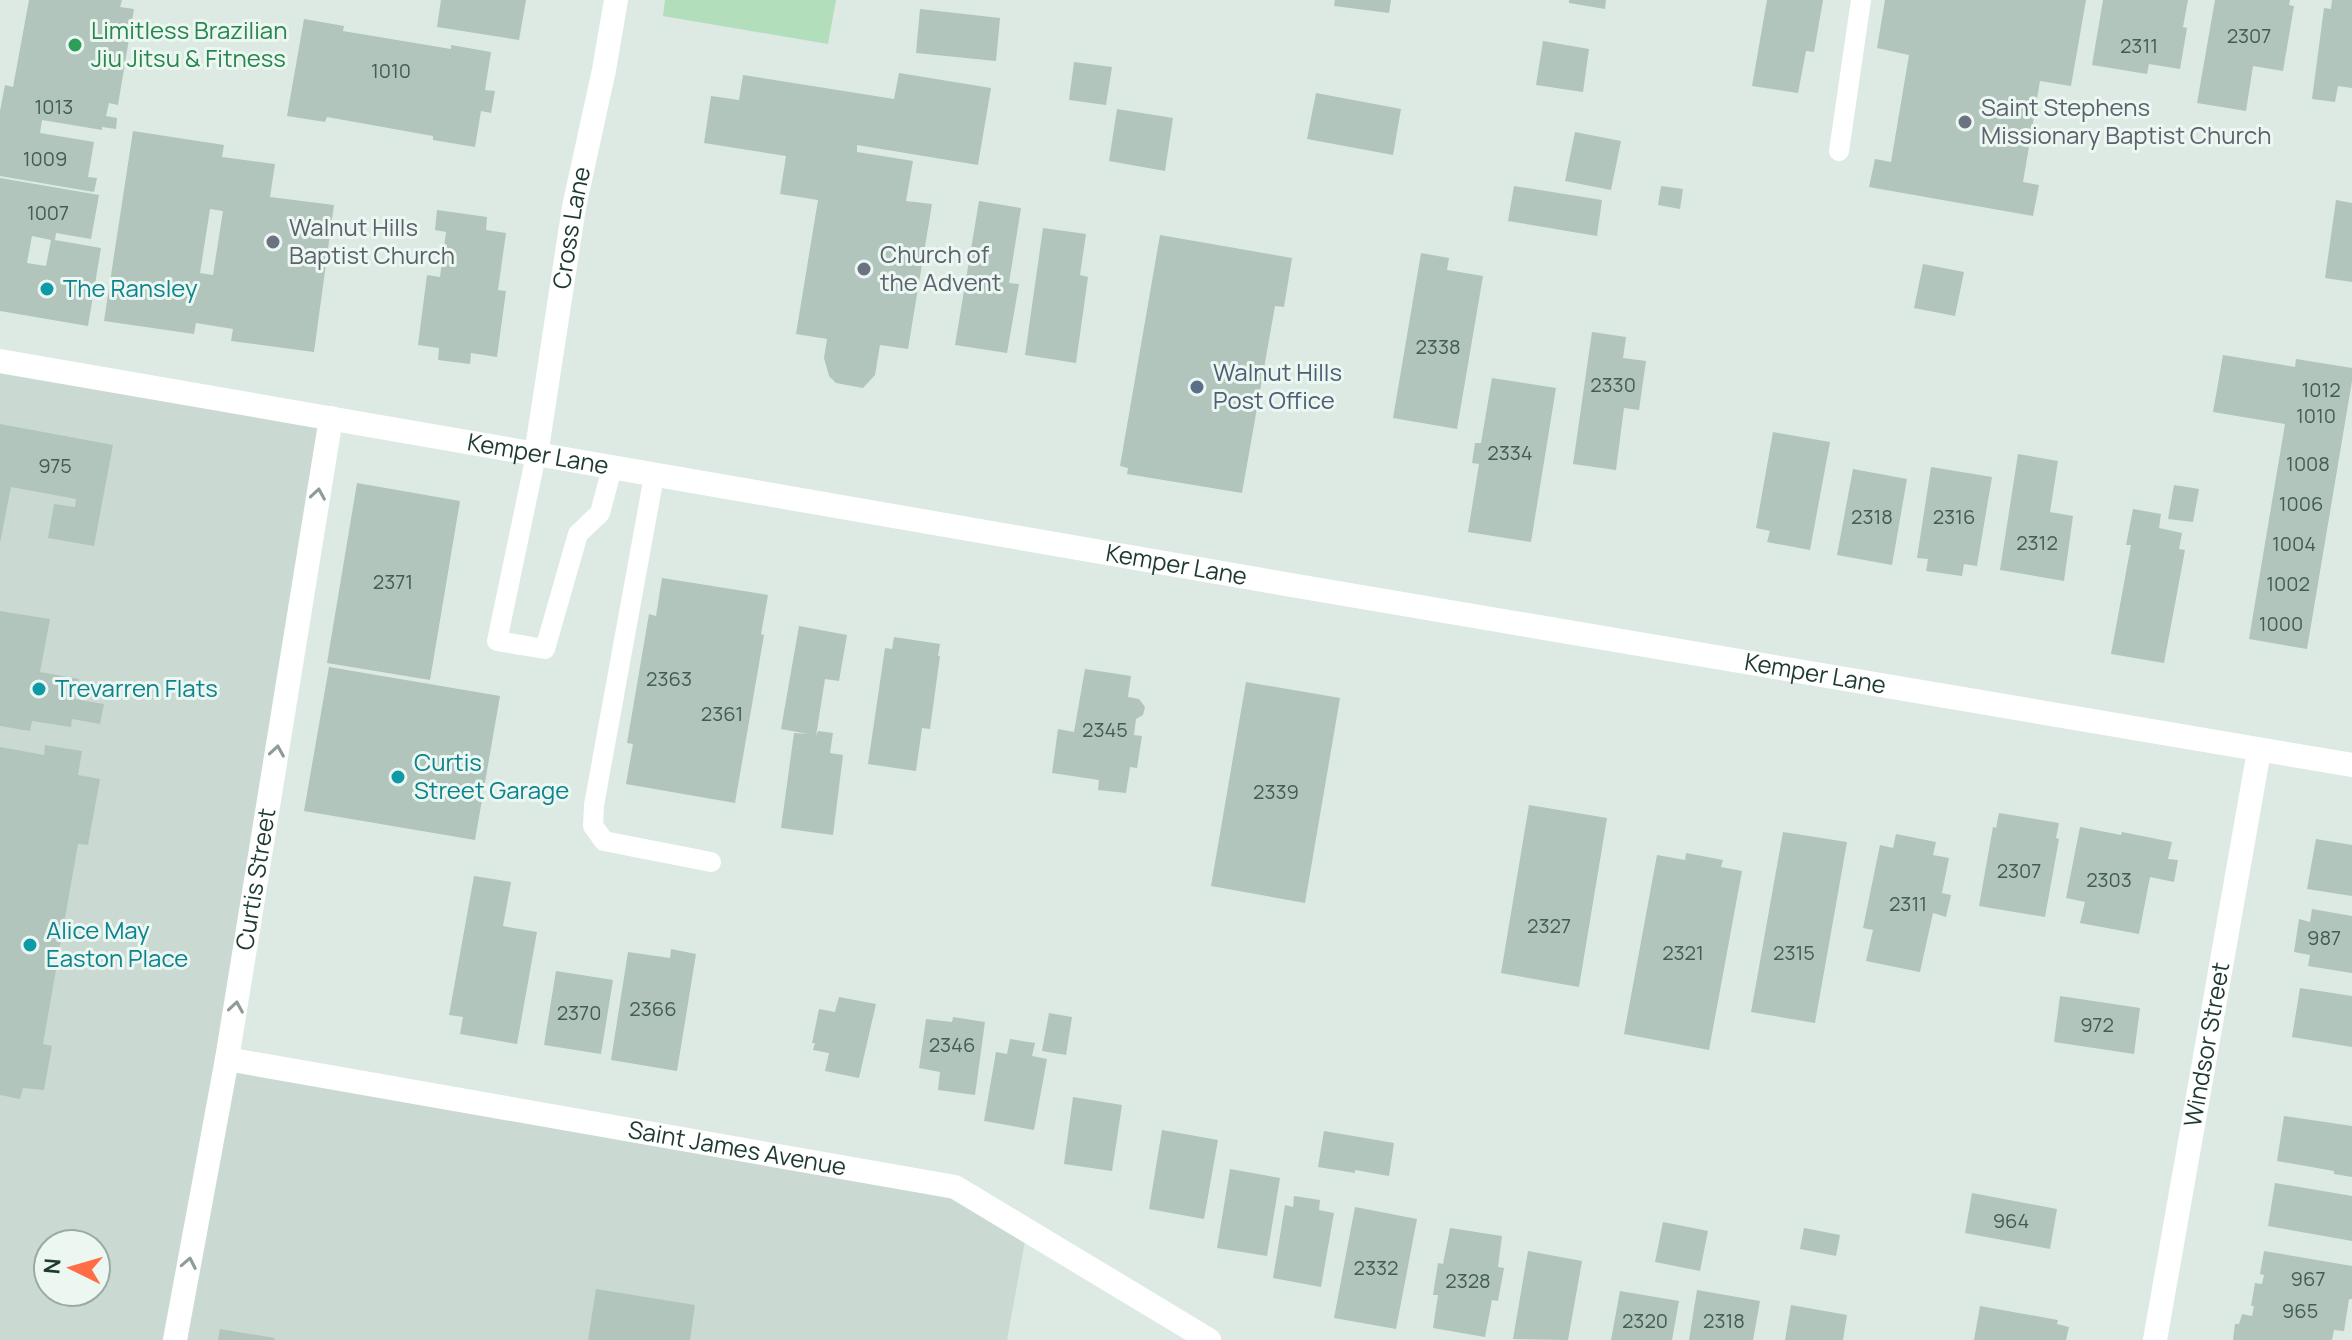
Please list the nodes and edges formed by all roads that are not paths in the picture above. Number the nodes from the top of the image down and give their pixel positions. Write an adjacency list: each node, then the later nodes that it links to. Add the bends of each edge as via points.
1 (616, 0): 6 (street, Cross Lane, via 574,207)
2 (1861, 0): 3 (lane)
3 (1839, 151)
4 (0, 361): 5 (street, Kemper Lane)
5 (331, 418): 6 (street, Kemper Lane); 12 (street, Curtis Street, one-way to 5)
6 (536, 455): 7 (street, Kemper Lane); 7 (lane, via 497,641 545,649 578,534 600,513)
7 (612, 468): 8 (street, Kemper Lane)
8 (654, 476): 9 (street, Kemper Lane); 11 (lane, via 593,826 604,841)
9 (2259, 751): 10 (street, Kemper Lane); 15 (street, Windsor Street)
10 (2352, 765)
11 (711, 862)
12 (227, 1059): 13 (street, Curtis Street, one-way to 12); 14 (street, Saint James Avenue, via 955,1187)
13 (175, 1340)
14 (1209, 1340)
15 (2155, 1340)

